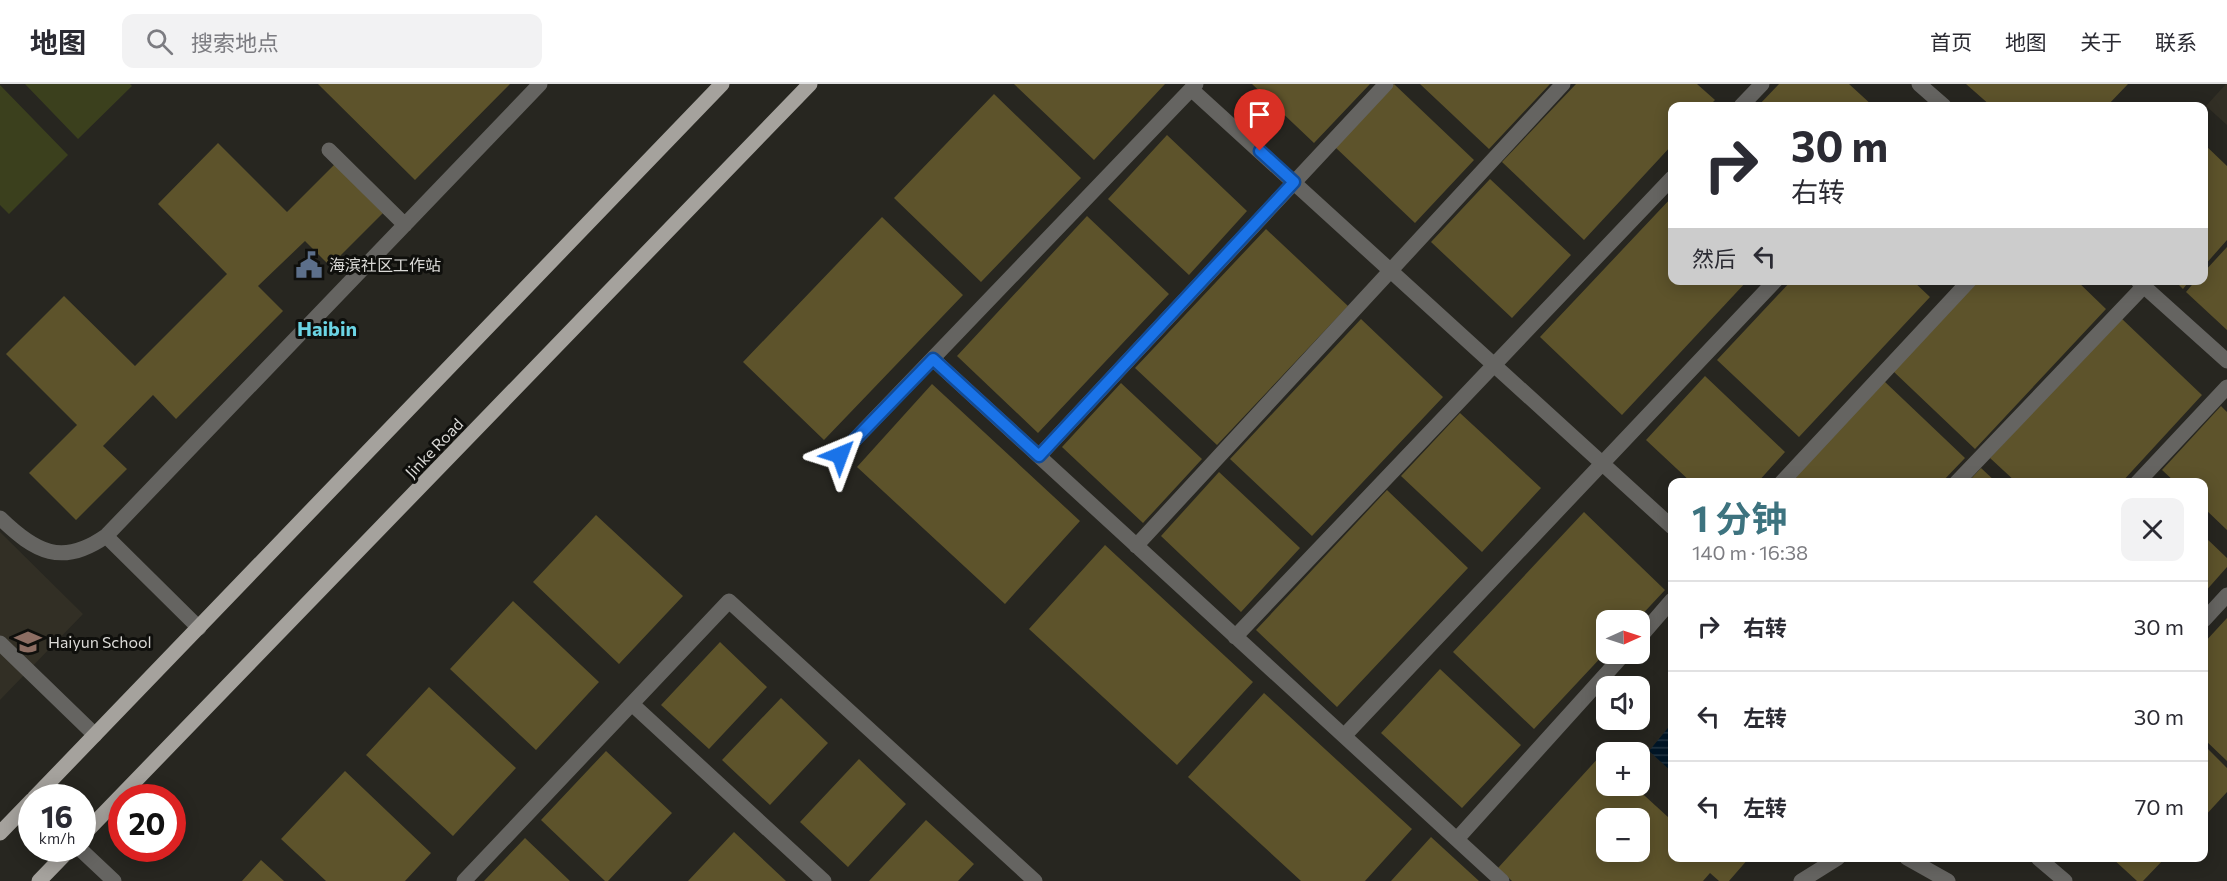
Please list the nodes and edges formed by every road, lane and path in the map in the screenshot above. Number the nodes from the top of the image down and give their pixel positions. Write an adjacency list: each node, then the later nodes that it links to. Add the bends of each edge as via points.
1 (540, 84): 14 (lane)
2 (722, 84): 38 (main road)
3 (810, 84): 47 (main road, Jinke Road)
4 (1386, 84): 12 (lane)
5 (1563, 84): 15 (lane)
6 (1762, 84): 9 (lane)
7 (1919, 84): 10 (lane)
8 (1194, 86): 12 (lane); 20 (lane)
9 (1745, 102)
10 (1938, 102)
11 (329, 150): 14 (lane)
12 (1294, 182): 15 (lane); 25 (lane)
13 (1668, 182): 22 (lane)
14 (405, 225): 32 (lane)
15 (1390, 270): 22 (lane); 33 (lane)
16 (1771, 285): 26 (lane)
17 (1965, 285): 27 (lane)
18 (2139, 285): 28 (lane)
19 (2143, 285): 21 (lane)
20 (933, 359): 24 (lane); 25 (lane)
21 (2227, 361)
22 (1494, 365): 26 (lane); 39 (lane)
23 (2227, 387): 29 (lane)
24 (840, 455)
25 (1039, 456): 33 (lane)
26 (1603, 463): 31 (lane); 44 (lane)
27 (1785, 478)
28 (1961, 478)
29 (2141, 478)
30 (0, 518): 32 (lane, via 21,538 56,553 73,554)
31 (1668, 523)
32 (106, 536): 38 (lane)
33 (1136, 546): 39 (lane)
34 (2227, 595): 36 (lane)
35 (1668, 605): 37 (lane)
36 (2208, 616)
37 (1650, 625)
38 (198, 627): 43 (main road)
39 (1235, 637): 44 (lane)
40 (0, 643): 43 (lane)
41 (1615, 664): 49 (lane)
42 (632, 704): 57 (lane); 58 (lane); 59 (lane, via 729,601)
43 (95, 735): 45 (main road)
44 (1344, 736): 49 (lane)
45 (48, 784)
46 (18, 814): 48 (main road)
47 (96, 822)
48 (0, 832)
49 (1457, 839): 60 (lane)
50 (57, 862): 55 (main road)
51 (94, 862): 56 (lane)
52 (1832, 862): 61 (lane)
53 (1913, 862): 62 (lane)
54 (2043, 862): 63 (lane)
55 (39, 881)
56 (114, 881)
57 (464, 881)
58 (824, 881)
59 (1035, 881)
60 (1502, 881)
61 (1801, 881)
62 (1948, 881)
63 (2065, 881)

